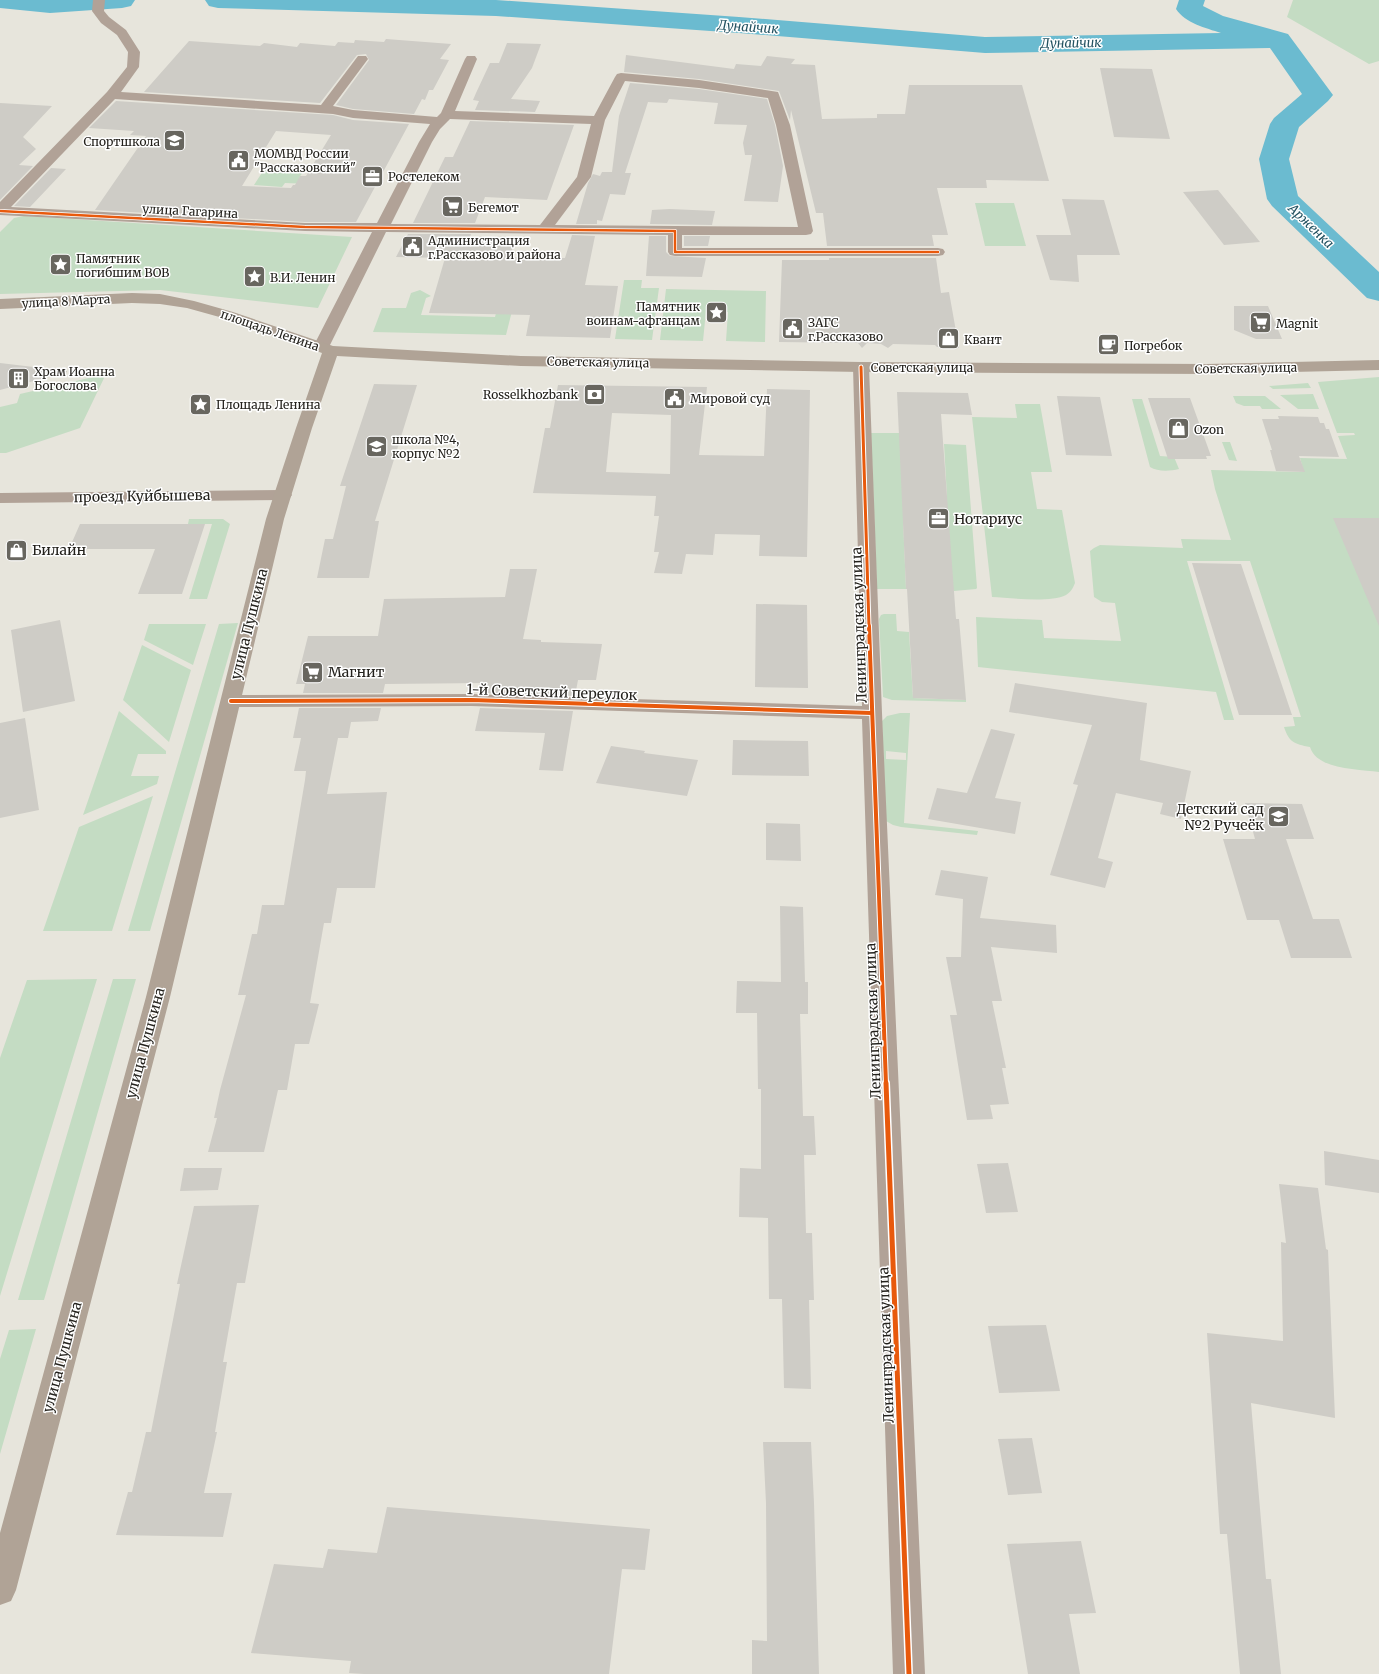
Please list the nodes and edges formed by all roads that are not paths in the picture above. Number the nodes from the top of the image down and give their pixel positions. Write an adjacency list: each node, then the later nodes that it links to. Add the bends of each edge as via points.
1 (99, 5): 4 (street, via 105,20 122,33 134,52 133,67)
2 (362, 59): 5 (street)
3 (471, 60): 6 (street)
4 (112, 94): 5 (street); 8 (street)
5 (324, 110): 6 (street)
6 (443, 118): 7 (street); 9 (street)
7 (598, 120): 10 (street, via 584,176); 11 (street, улица Гагарина, via 621,77 699,84 773,95 783,125 806,231)
8 (0, 210): 9 (street, улица Гагарина, via 277,226)
9 (380, 229): 10 (street, улица Гагарина); 15 (street)
10 (544, 230): 11 (street, улица Гагарина)
11 (675, 231): 12 (street, via 675,252)
12 (938, 252)
13 (132, 298): 14 (main road, улица 8 Марта); 15 (main road, площадь Ленина, via 189,304)
14 (0, 304)
15 (326, 349): 16 (main road, Советская улица); 20 (main road, площадь Ленина)
16 (370, 353): 17 (main road, Советская улица); 19 (main road, Советская улица, via 521,361)
17 (445, 357)
18 (1379, 365): 19 (main road, Советская улица, via 1207,369)
19 (861, 367): 23 (street, Ленинградская улица)
20 (283, 494): 21 (street, проезд Куйбышева); 22 (main road, улица Пушкина, via 250,617)
21 (0, 498)
22 (231, 701): 23 (street, 1-й Советский переулок, via 471,700); 24 (main road, улица Пушкина, via 158,997)
23 (872, 713): 25 (street, Ленинградская улица)
24 (0, 1590)
25 (909, 1674)

